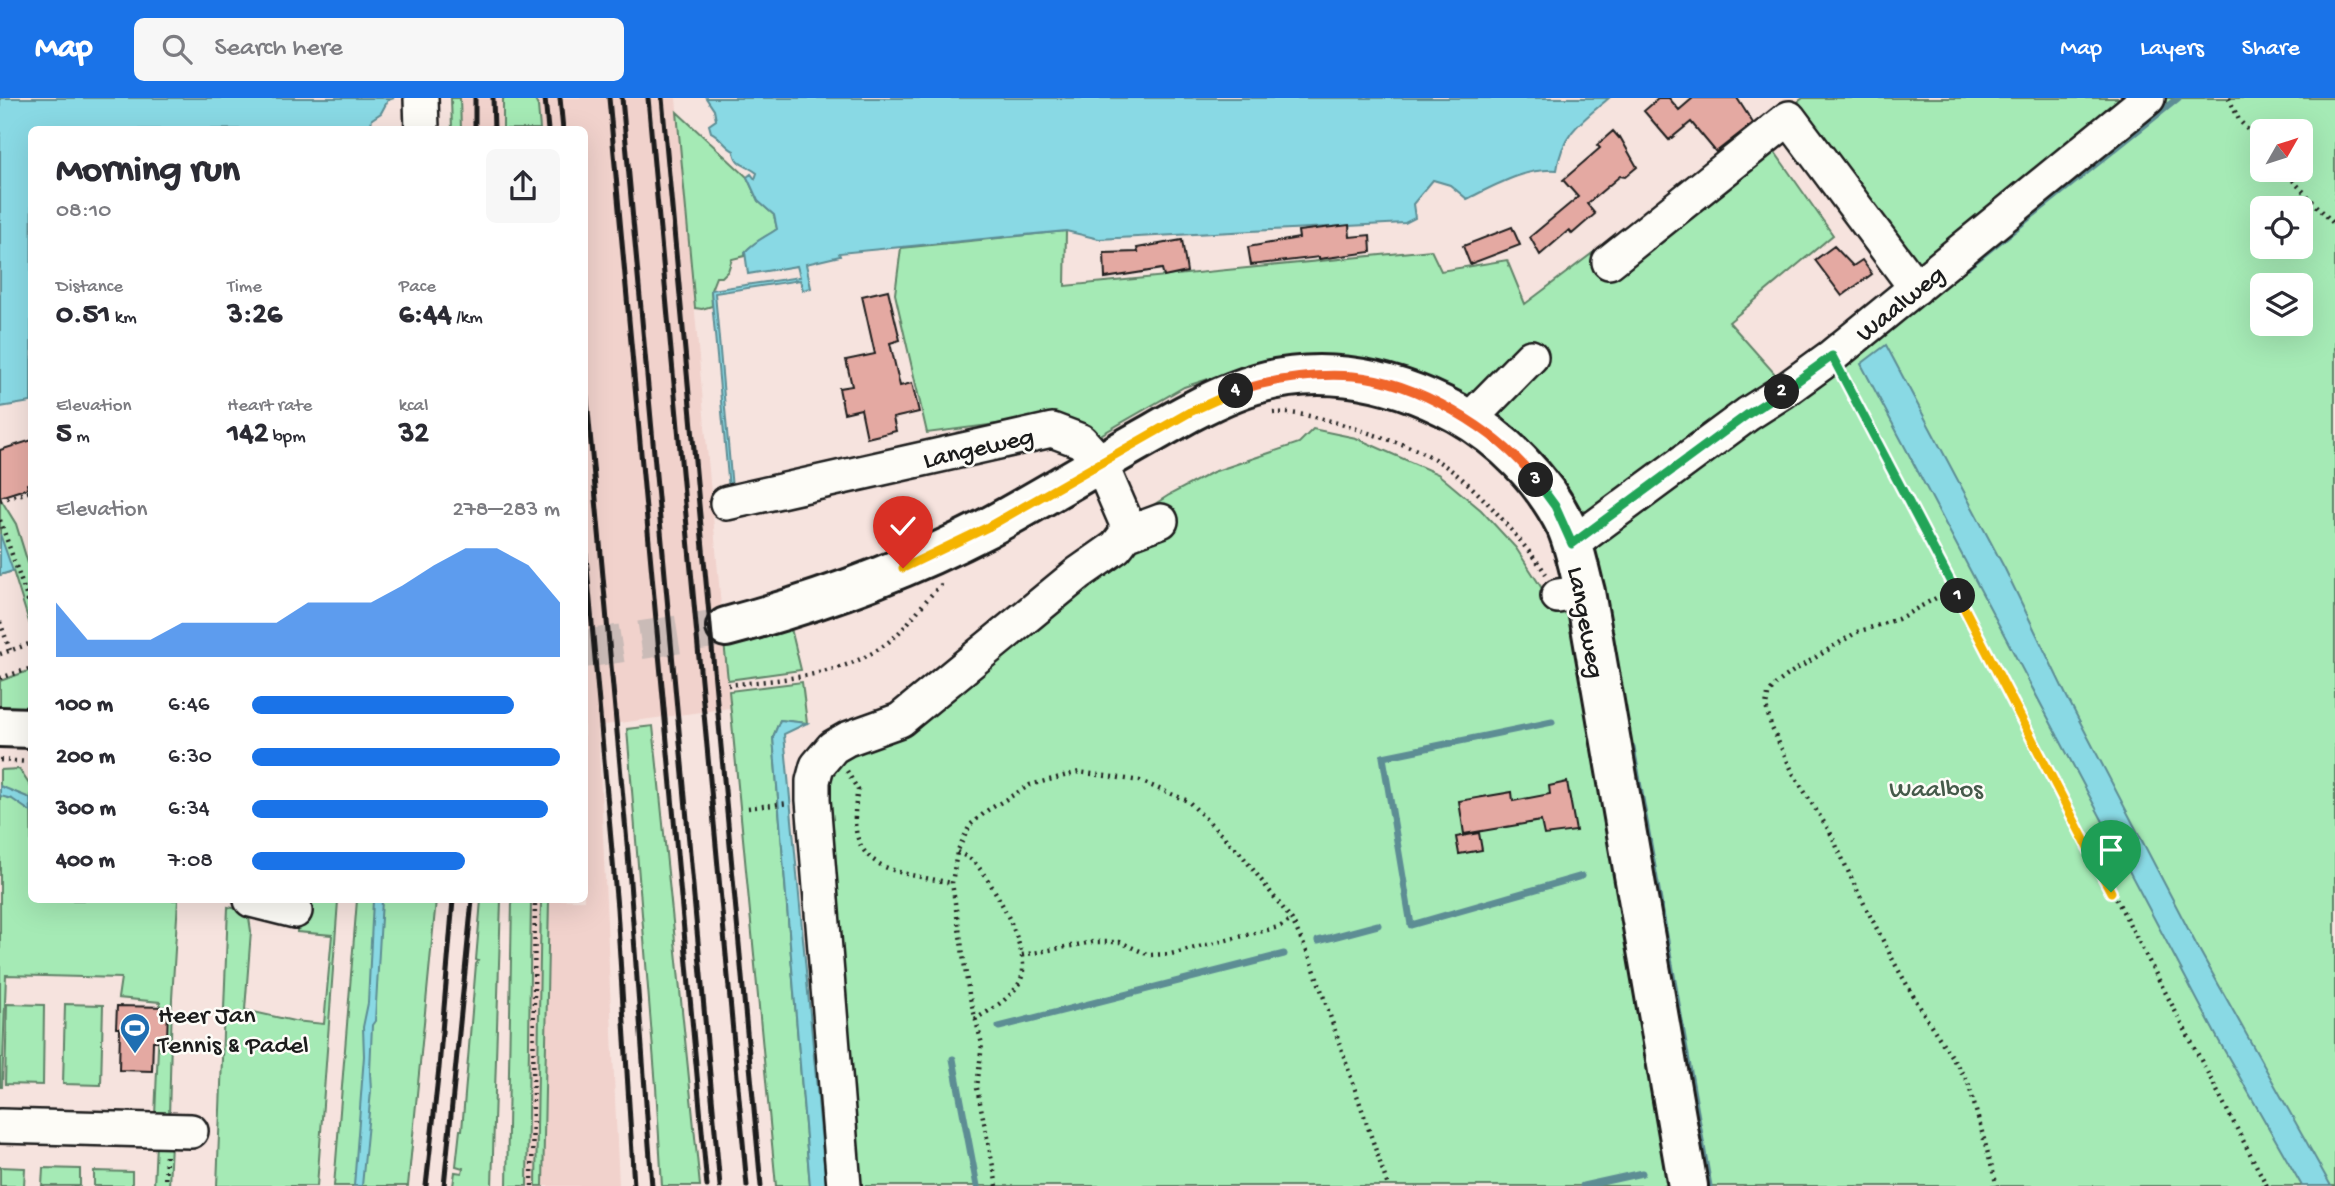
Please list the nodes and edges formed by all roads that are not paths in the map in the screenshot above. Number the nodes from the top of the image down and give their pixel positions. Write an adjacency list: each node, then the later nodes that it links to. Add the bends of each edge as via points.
1 (421, 98): 3 (street)
2 (2148, 98): 5 (street, Waalweg)
3 (422, 126)
4 (1609, 262): 5 (street, via 1789,118)
5 (1916, 288): 12 (street, Waalweg, via 1832,356)
6 (1531, 357): 7 (street)
7 (1469, 420): 8 (main road, Langeweg, via 1395,386 1356,376 1317,375 1234,391); 12 (main road, Langeweg, via 1533,476 1555,506)
8 (1100, 462): 9 (street, Langeweg, via 1081,440 1052,430); 11 (street, via 1126,522); 13 (main road, via 988,527 903,568 786,611)
9 (726, 503)
10 (1161, 521): 11 (street)
11 (1126, 534): 20 (street, via 1116,547 900,720 847,738 817,766 813,800)
12 (1572, 544): 21 (main road, Langeweg, via 1571,594)
13 (726, 627)
14 (0, 727): 15 (main road)
15 (28, 728)
16 (263, 903): 17 (street)
17 (295, 911)
18 (0, 1126): 19 (street)
19 (191, 1131)
20 (844, 1186)
21 (1688, 1186)

